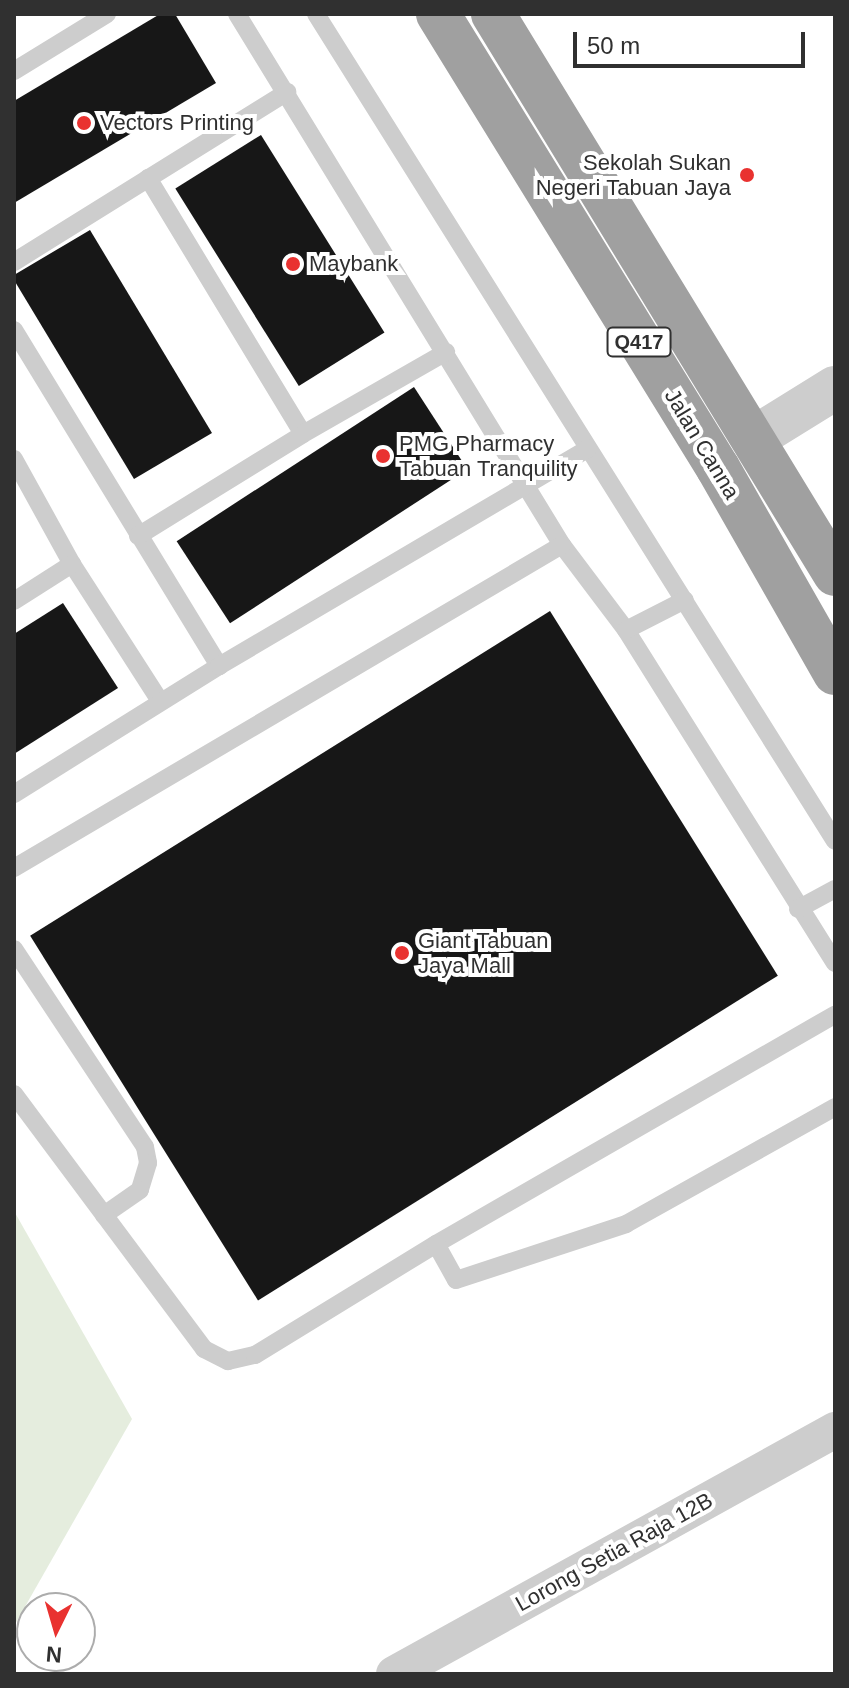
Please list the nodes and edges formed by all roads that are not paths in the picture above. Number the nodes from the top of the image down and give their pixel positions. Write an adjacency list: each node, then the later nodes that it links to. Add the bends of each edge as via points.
1 (107, 14): 6 (lane)
2 (237, 14): 7 (lane)
3 (316, 14): 15 (lane)
4 (438, 14): 26 (highway, Jalan Canna / Q417, via 718,468)
5 (493, 14): 14 (highway, Q417)
6 (14, 71)
7 (287, 92): 8 (lane); 11 (lane)
8 (148, 178): 9 (lane); 13 (lane)
9 (14, 262)
10 (14, 330): 18 (lane)
11 (446, 352): 13 (lane); 17 (lane)
12 (835, 388): 14 (street)
13 (303, 434): 18 (lane)
14 (754, 438): 21 (highway, Q417)
15 (588, 449): 17 (lane); 22 (lane)
16 (14, 459): 20 (lane)
17 (525, 484): 19 (lane); 25 (lane)
18 (138, 536): 25 (lane)
19 (562, 545): 24 (lane); 30 (lane)
20 (72, 564): 23 (lane); 27 (lane)
21 (835, 574)
22 (685, 600): 24 (lane); 29 (lane)
23 (14, 601)
24 (626, 630): 32 (lane)
25 (219, 666): 27 (lane)
26 (835, 673)
27 (160, 701): 28 (lane)
28 (14, 794)
29 (835, 841)
30 (14, 868)
31 (835, 889): 32 (lane)
32 (798, 909): 34 (lane)
33 (14, 949): 38 (lane, via 145,1147 148,1163 140,1190)
34 (835, 963)
35 (835, 1015): 39 (lane)
36 (14, 1094): 38 (lane)
37 (835, 1107): 39 (lane, via 626,1224 456,1280)
38 (104, 1215): 39 (lane, via 204,1349 228,1361 255,1355)
39 (436, 1244)
40 (835, 1430): 41 (street, Lorong Setia Raja 12B)
41 (394, 1674)

